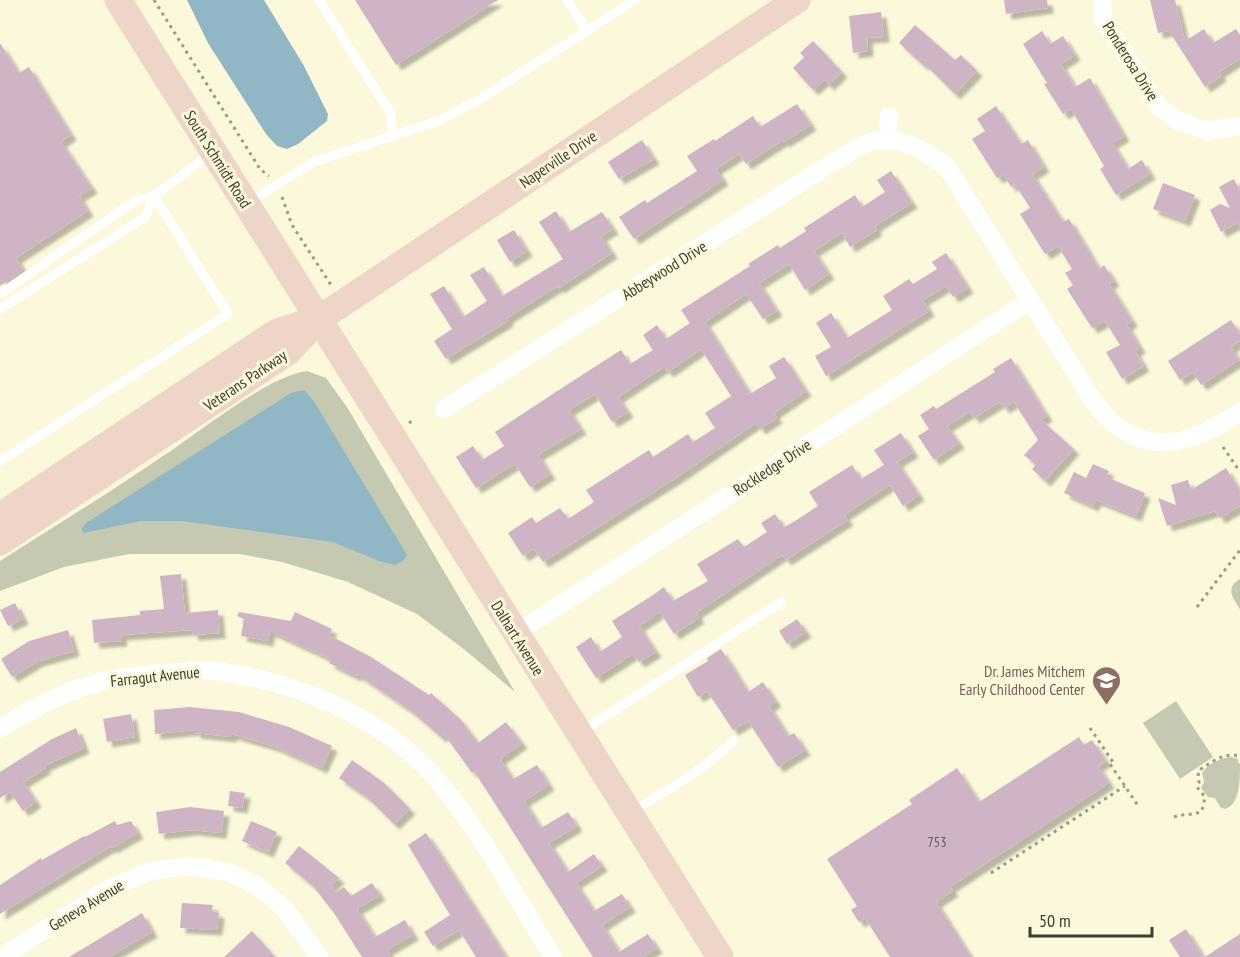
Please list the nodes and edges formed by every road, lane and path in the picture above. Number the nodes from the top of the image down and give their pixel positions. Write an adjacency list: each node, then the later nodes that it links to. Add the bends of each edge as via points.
1 (118, 0): 13 (main road, South Schmidt Road)
2 (154, 0): 14 (path, via 260,169)
3 (319, 0): 11 (lane, via 391,114)
4 (567, 0): 8 (lane)
5 (635, 0): 8 (lane)
6 (797, 0): 24 (main road, Naperville Drive)
7 (1102, 0): 10 (street, Ponderosa Drive, via 1104,19 1159,107 1177,120 1206,131)
8 (587, 31): 11 (lane, via 439,121)
9 (889, 116): 12 (street)
10 (1240, 126)
11 (392, 135): 14 (lane, via 314,162)
12 (888, 140): 23 (street, Abbeywood Drive, via 922,149 947,167); 27 (street, Abbeywood Drive, via 869,142 838,159)
13 (214, 152): 15 (lane); 16 (main road, South Schmidt Road)
14 (275, 186): 16 (lane); 24 (path, via 292,225)
15 (154, 196): 17 (lane, via 135,201); 18 (lane, via 145,217); 32 (lane, via 228,314)
16 (246, 204): 26 (main road, South Schmidt Road)
17 (97, 228): 18 (lane); 19 (lane)
18 (107, 242): 20 (lane)
19 (72, 246): 20 (lane); 21 (lane)
20 (81, 258): 22 (lane)
21 (4, 292): 22 (lane)
22 (14, 300): 25 (lane)
23 (1029, 301): 28 (street, Abbeywood Drive, via 1092,399 1113,423 1144,441 1177,443 1214,429); 39 (street, Rockledge Drive)
24 (343, 303): 26 (main road, Naperville Drive)
25 (0, 309)
26 (319, 319): 34 (main road, Veterans Parkway, via 277,332); 35 (main road, Veterans Parkway, via 288,352); 39 (main road, Dalhart Avenue)
27 (444, 409)
28 (1240, 412)
29 (415, 419): 30 (path)
30 (409, 423)
31 (1223, 447): 33 (path)
32 (0, 461)
33 (1240, 472)
34 (0, 516)
35 (0, 542)
36 (1240, 550): 38 (path)
37 (781, 602): 42 (lane)
38 (1197, 607)
39 (515, 634): 42 (main road, Dalhart Avenue)
40 (0, 728): 52 (street, Farragut Avenue, via 90,685 144,674 205,670 275,682 338,705 396,741 438,781 481,840)
41 (1090, 728): 45 (path)
42 (579, 733): 47 (main road, Dalhart Avenue)
43 (734, 740): 47 (lane, via 705,766)
44 (1240, 756): 48 (path, via 1222,756 1198,771 1197,787 1205,797 1202,811)
45 (1125, 786): 46 (path); 49 (path)
46 (1139, 807)
47 (629, 813): 53 (main road, Dalhart Avenue)
48 (1174, 817)
49 (991, 873)
50 (2, 957): 51 (street, Geneva Avenue, via 110,888 151,872 191,866 228,872 259,887 285,909)
51 (319, 957)
52 (553, 957)
53 (720, 957)

